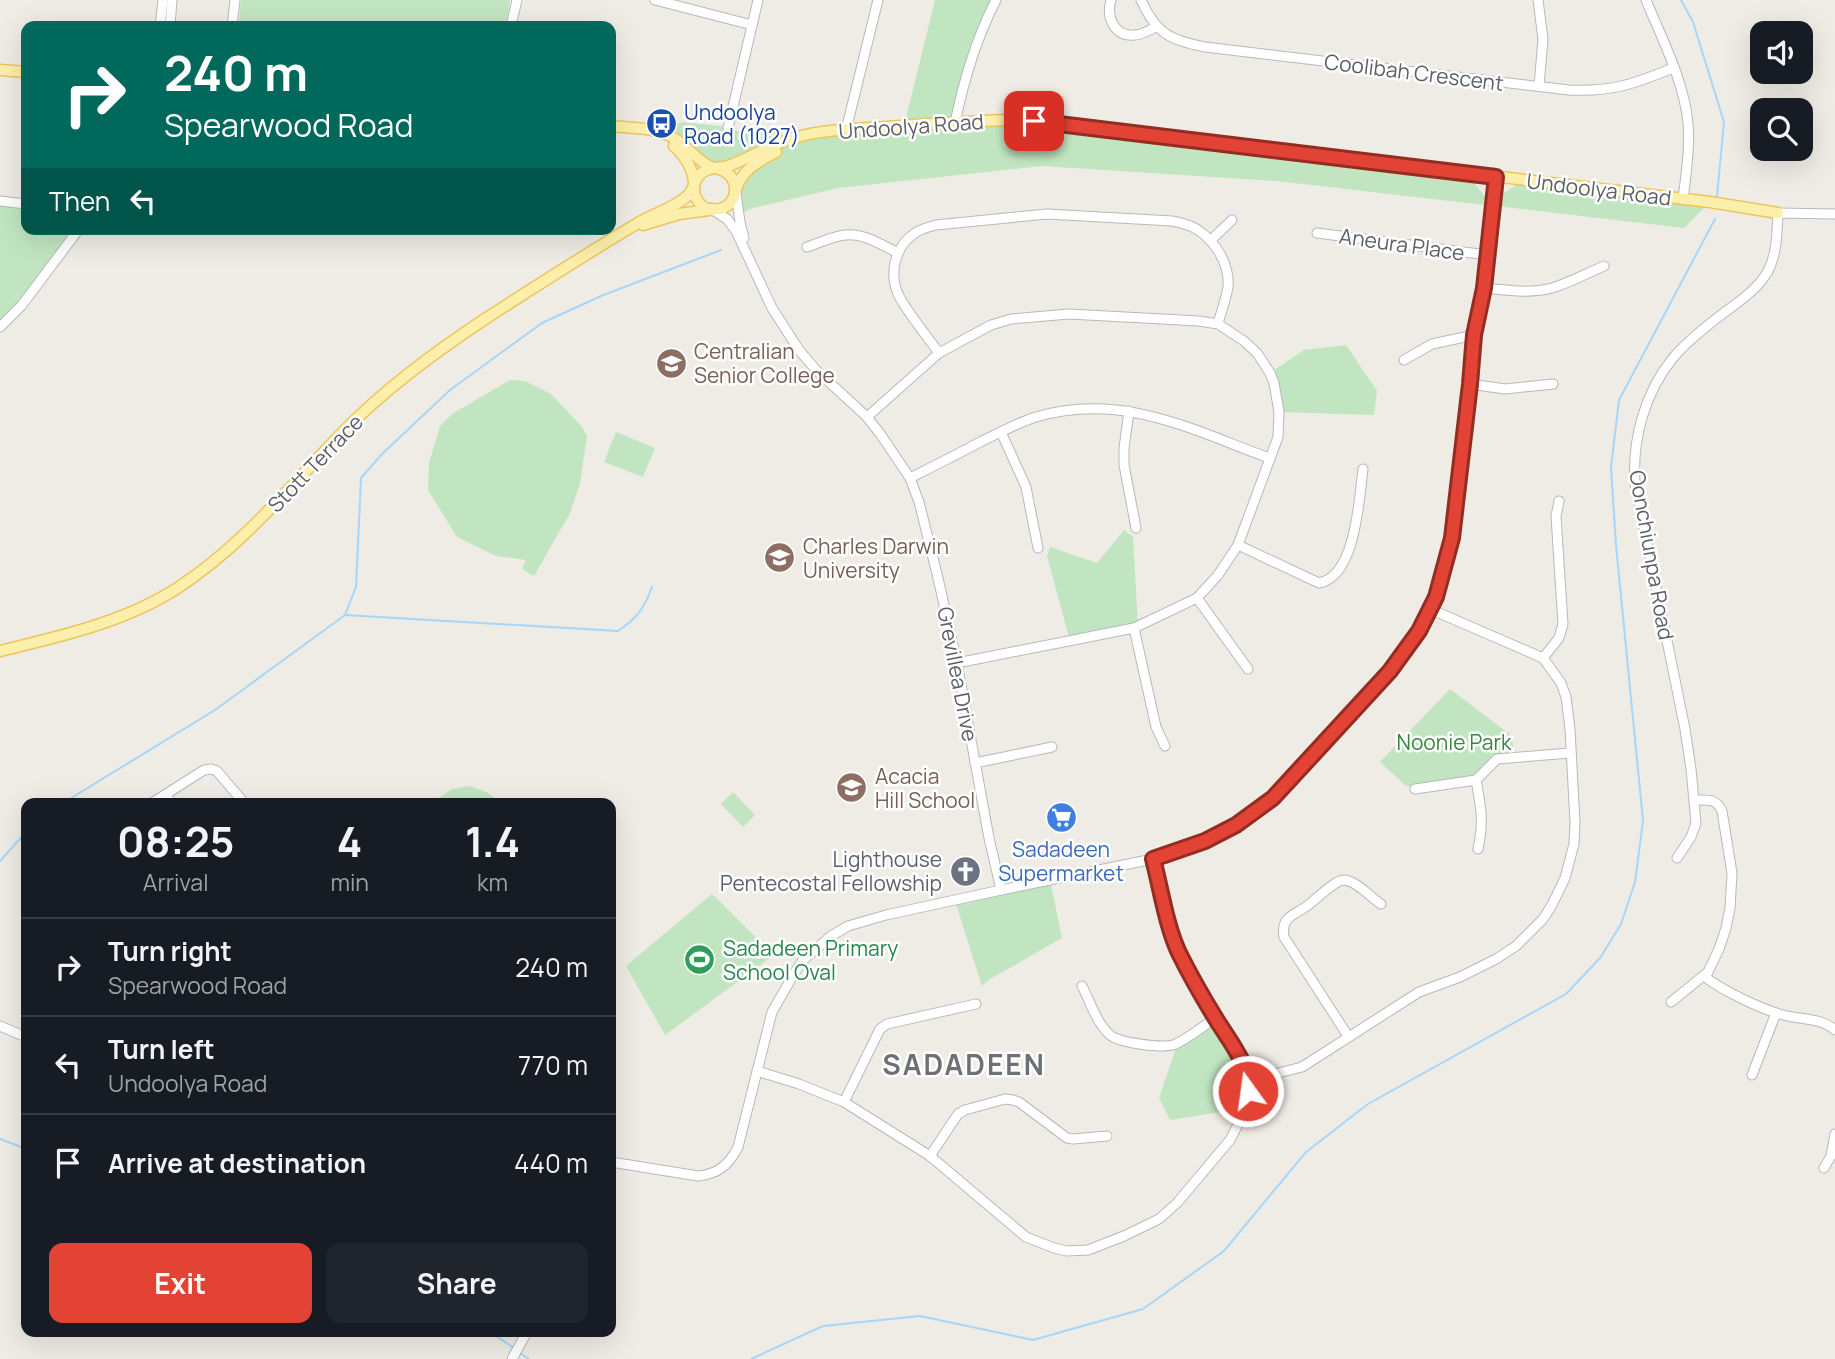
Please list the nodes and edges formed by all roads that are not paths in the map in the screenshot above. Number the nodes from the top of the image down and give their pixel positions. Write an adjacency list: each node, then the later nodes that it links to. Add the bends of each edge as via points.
1 (163, 0): 13 (street)
2 (172, 0): 14 (street)
3 (235, 0): 15 (street)
4 (517, 0): 16 (street)
5 (655, 0): 17 (street)
6 (758, 0): 17 (street)
7 (878, 0): 26 (street)
8 (996, 0): 23 (street, via 966,70)
9 (1111, 0): 18 (street, via 1108,16 1117,30 1131,36)
10 (1141, 0): 18 (street)
11 (1538, 0): 22 (street, via 1543,39)
12 (1646, 0): 19 (street)
13 (161, 21)
14 (170, 21)
15 (233, 21)
16 (512, 21)
17 (752, 24): 28 (street, via 728,128)
18 (1156, 27): 22 (street, Coolibah Crescent, via 1205,47)
19 (1674, 68): 22 (street, Coolibah Crescent, via 1611,89); 33 (street, via 1688,123)
20 (0, 70): 21 (main road)
21 (21, 72)
22 (1539, 86)
23 (956, 123): 26 (main road, Undoolya Road); 30 (main road, Undoolya Road, via 1034,121)
24 (616, 127): 25 (main road)
25 (637, 129): 29 (main road, via 671,137); 31 (main road, via 682,153)
26 (846, 130): 27 (main road, Undoolya Road)
27 (820, 133): 29 (main road, Undoolya Road); 32 (main road, Undoolya Road, via 763,159 741,177)
28 (730, 137)
29 (714, 168): 31 (main road, Undoolya Road, via 702,172); 32 (main road, via 729,174)
30 (1496, 177): 33 (main road, Undoolya Road); 46 (street)
31 (694, 185): 36 (main road, via 698,201); 42 (main road, Stott Terrace, via 681,201)
32 (736, 191): 36 (main road, Undoolya Road, via 727,206); 47 (street, Grevillea Drive)
33 (1683, 200): 37 (main road, Undoolya Road)
34 (0, 201): 35 (street)
35 (21, 203)
36 (713, 210): 42 (main road, Stott Terrace, via 679,214); 47 (street, Grevillea Drive, via 731,224)
37 (1779, 213): 38 (street, Undoolya Road); 84 (street, Oonchiunpa Road, via 1768,272 1670,362 1645,408 1636,446 1635,483 1688,744)
38 (1835, 214)
39 (1232, 220): 43 (street)
40 (1317, 233): 46 (street, Aneura Place)
41 (74, 235): 51 (street)
42 (614, 237): 70 (main road, Stott Terrace, via 403,378 347,428 249,531 177,589 91,626)
43 (1210, 241): 45 (street, via 1187,224 1172,221 1047,214 936,225 913,234); 50 (street, via 1228,273)
44 (807, 247): 45 (street, via 856,235)
45 (898, 253): 53 (street, via 894,272 900,298)
46 (1487, 255): 49 (street)
47 (752, 263): 58 (street, Grevillea Drive, via 772,308 799,350)
48 (1604, 266): 49 (street, via 1552,288)
49 (1484, 288): 52 (street)
50 (1218, 324): 53 (street, via 1069,314 1032,316 991,325); 60 (street, via 1257,353 1274,383 1278,437)
51 (0, 327)
52 (1474, 335): 54 (street, via 1432,344); 55 (street)
53 (939, 353): 58 (street)
54 (1404, 360)
55 (1470, 384): 56 (street, via 1504,389); 68 (street, via 1452,538)
56 (1553, 384)
57 (1129, 411): 59 (street, via 1058,412); 60 (street, via 1156,416); 64 (street, via 1124,465)
58 (867, 418): 62 (street, Grevillea Drive)
59 (1001, 432): 62 (street); 66 (street, via 1026,487)
60 (1269, 458): 65 (street)
61 (1363, 470): 65 (street, via 1348,552 1330,580 1319,583)
62 (910, 478): 72 (street, Grevillea Drive)
63 (1559, 501): 71 (street, via 1563,625)
64 (1136, 528)
65 (1238, 545): 67 (street)
66 (1038, 548)
67 (1197, 598): 69 (street); 73 (street)
68 (1430, 609): 71 (street); 87 (street, via 1390,671 1273,798 1205,841)
69 (1134, 628): 72 (street); 74 (street, via 1156,727)
70 (0, 651)
71 (1543, 659): 76 (street, via 1566,697)
72 (957, 663): 77 (street, Grevillea Drive)
73 (1248, 669)
74 (1166, 746)
75 (1052, 747): 77 (street)
76 (1570, 753): 78 (street, via 1497,759); 99 (street, via 1574,844 1562,885 1542,919 1496,959 1419,992)
77 (975, 763): 88 (street, Grevillea Drive)
78 (1476, 780): 79 (street); 85 (street, via 1482,813)
79 (1415, 789)
80 (165, 795): 81 (street); 82 (street); 83 (street, via 211,769)
81 (160, 798)
82 (168, 798)
83 (240, 798)
84 (1695, 800): 86 (street, Oonchiunpa Road, via 1694,829); 90 (street, via 1712,800 1721,808 1732,873 1726,928)
85 (1478, 849)
86 (1677, 858)
87 (1153, 859): 88 (street); 95 (street, via 1178,951)
88 (1001, 890): 100 (street, via 860,922 831,936 803,960 781,994)
89 (1381, 904): 99 (street, via 1354,883 1338,881 1290,917 1284,927 1284,937)
90 (1704, 976): 92 (street); 94 (street)
91 (1082, 986): 95 (street, via 1102,1026 1120,1041 1173,1045)
92 (1671, 1002)
93 (976, 1004): 103 (street, via 880,1029)
94 (1776, 1013): 97 (street, via 1818,1021); 101 (street)
95 (1215, 1018): 102 (street)
96 (0, 1026): 98 (street)
97 (1835, 1030)
98 (21, 1035)
99 (1348, 1036): 102 (street, via 1302,1067)
100 (757, 1071): 103 (street); 107 (street, via 738,1147 719,1171 698,1176)
101 (1752, 1075)
102 (1249, 1078): 106 (street, via 1244,1113 1230,1140 1177,1203 1159,1219 1088,1250 1067,1251 1026,1237)
103 (844, 1101): 106 (street)
104 (1835, 1134): 108 (street)
105 (1107, 1136): 106 (street, via 1067,1138 1019,1102 1005,1099 958,1114)
106 (930, 1156)
107 (616, 1162)
108 (1824, 1168)

